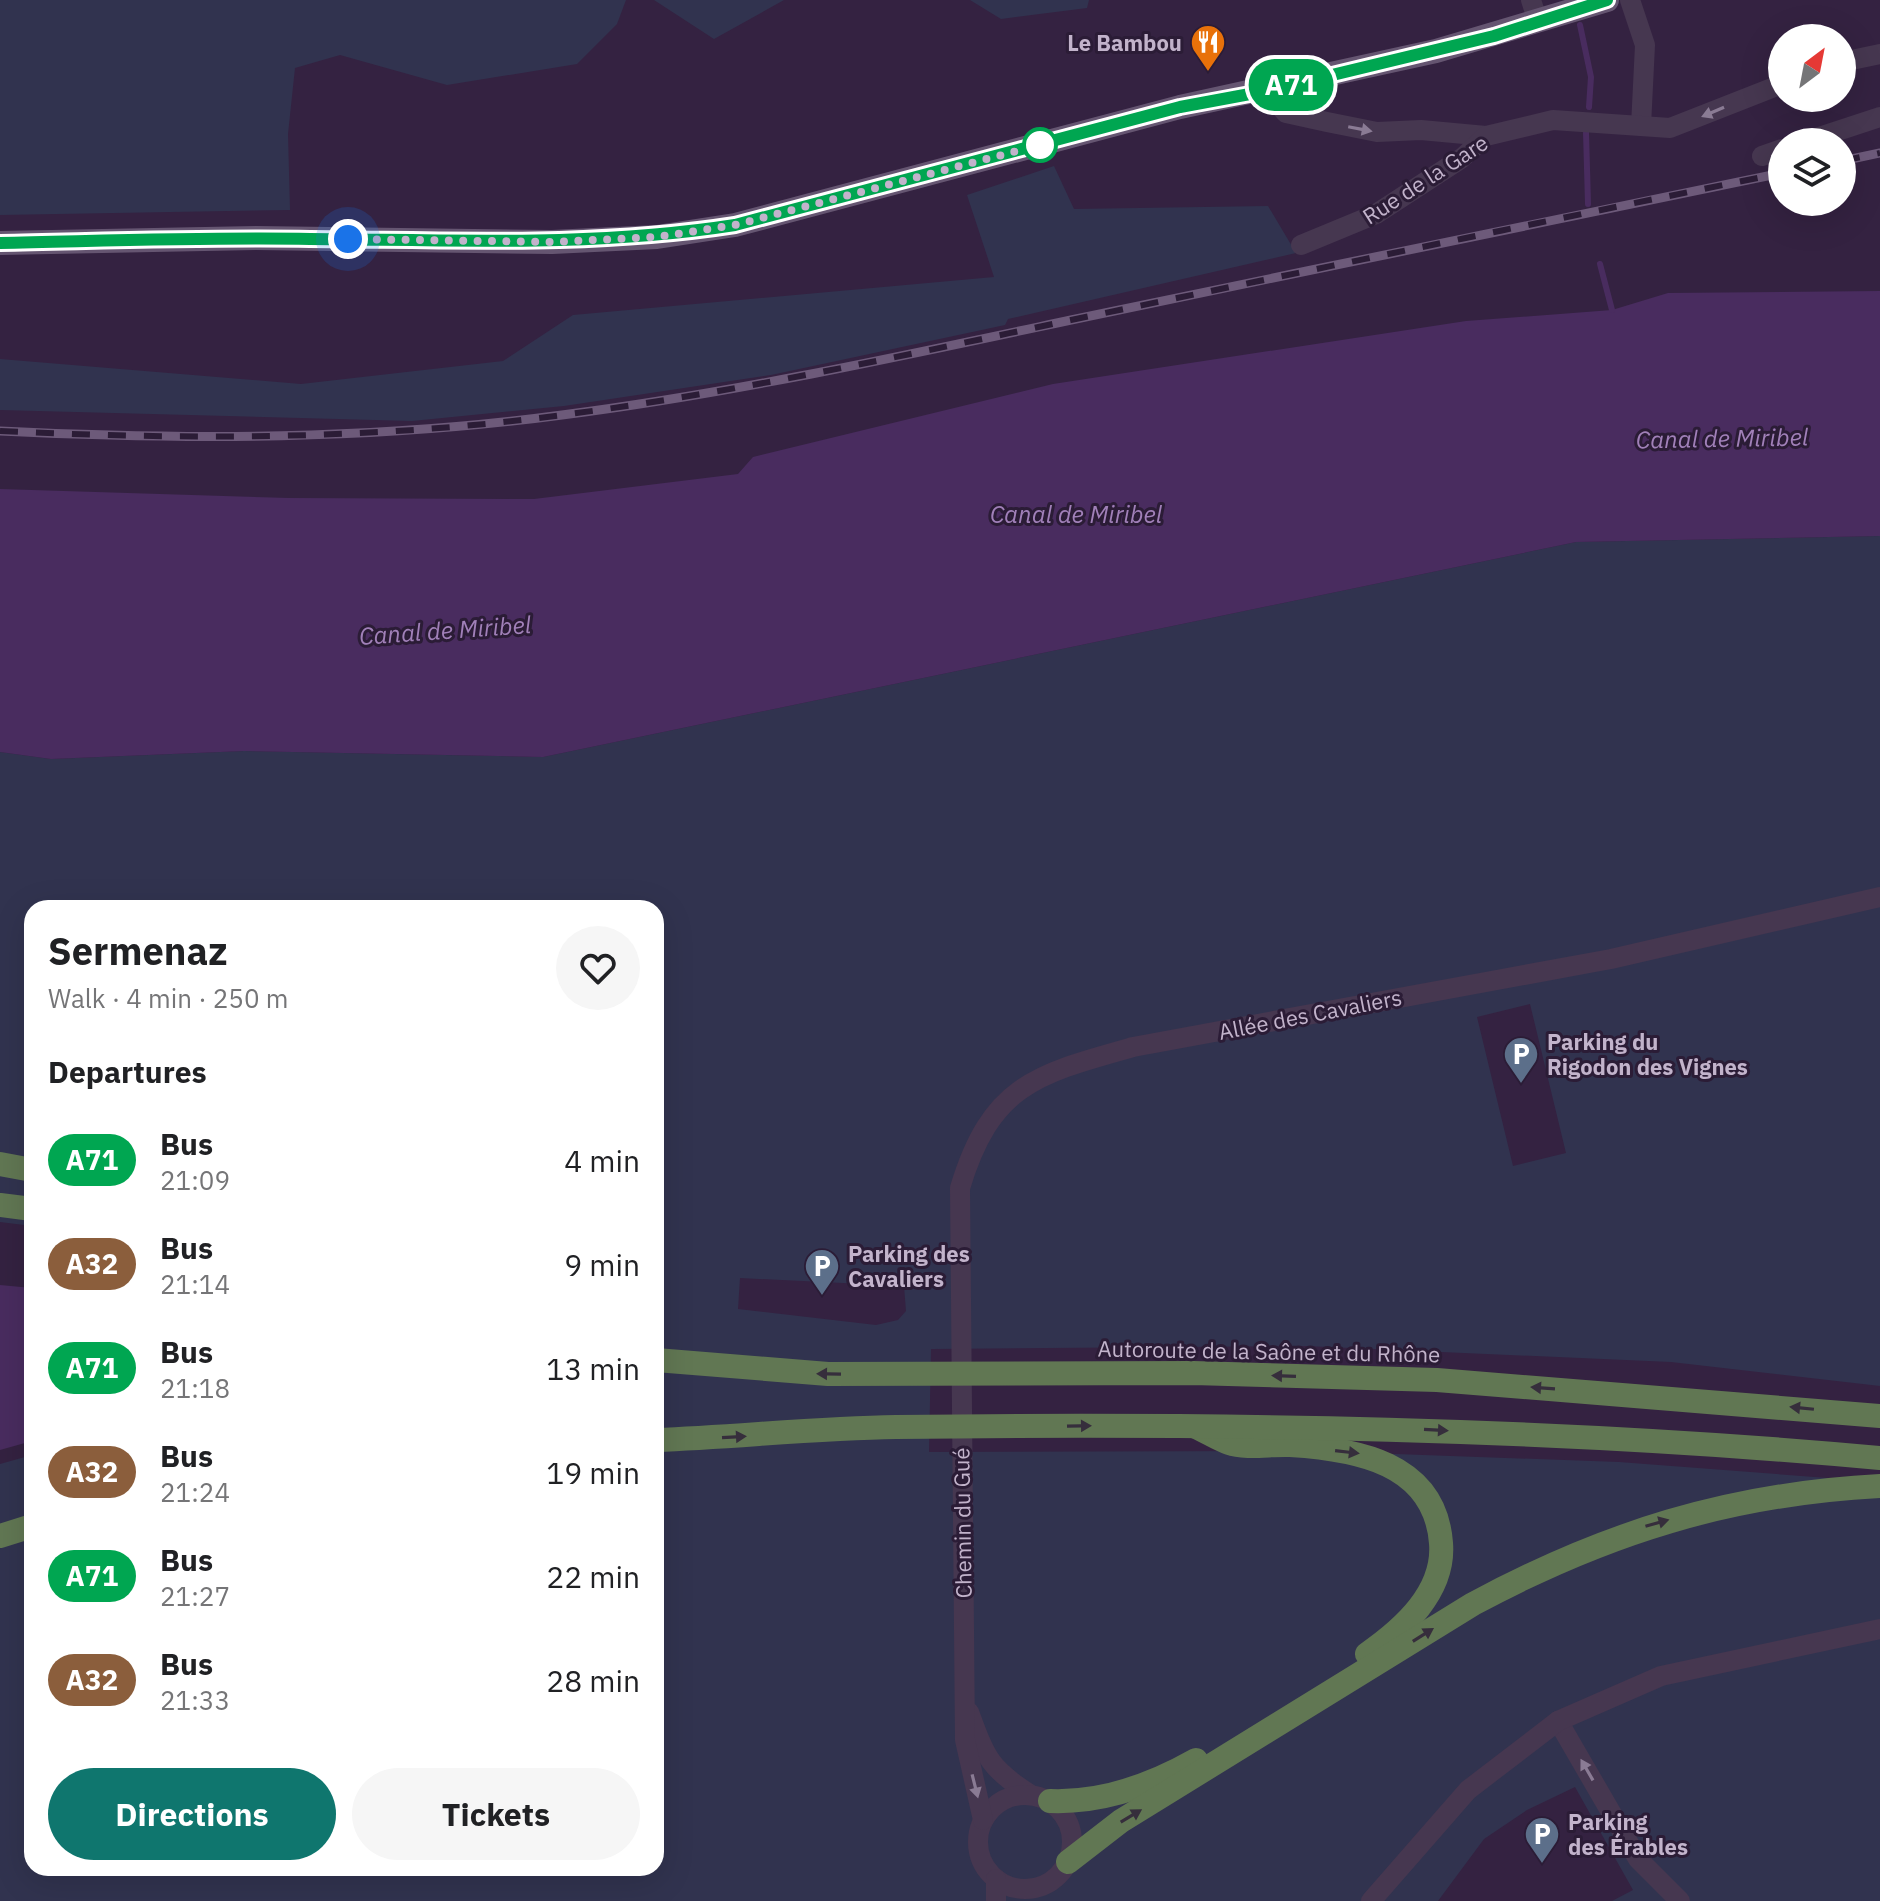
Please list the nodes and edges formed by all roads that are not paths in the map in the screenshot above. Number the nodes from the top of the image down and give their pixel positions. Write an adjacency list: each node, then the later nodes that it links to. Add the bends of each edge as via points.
1 (1607, 0): 3 (main road)
2 (1630, 0): 9 (street, via 1645,45)
3 (1535, 11): 7 (main road, via 1436,51)
4 (1880, 54): 5 (street)
5 (1856, 59)
6 (1768, 90): 9 (street, Rue de la Gare, one-way to 9, via 1670,128)
7 (1266, 91): 11 (street, one-way to 11, via 1286,113 1327,122 1377,132); 14 (main road, via 1180,107 735,225 657,237 552,242 254,238)
8 (1880, 117): 10 (street)
9 (1641, 126): 11 (street, Rue de la Gare, via 1553,120)
10 (1847, 128)
11 (1486, 136): 15 (street, Rue de la Gare, via 1462,158 1376,214)
12 (1768, 154): 13 (street)
13 (1762, 156)
14 (0, 243)
15 (1301, 245)
16 (1880, 897): 22 (street, Allée des Cavaliers, via 1611,959 1133,1047 1068,1065 1023,1086 979,1133 960,1188)
17 (0, 1164): 18 (highway)
18 (24, 1168)
19 (0, 1205): 20 (highway)
20 (24, 1208)
21 (664, 1349): 24 (highway)
22 (959, 1349): 35 (street, Chemin du Gué)
23 (664, 1361): 24 (highway, Autoroute de la Saône et du Rhône)
24 (758, 1370): 25 (highway, Autoroute de la Saône et du Rhône, one-way to 24, via 1437,1380)
25 (1880, 1416)
26 (1190, 1424): 27 (highway, one-way to 26, via 892,1427); 28 (highway, one-way to 28, via 1422,1429); 37 (highway, one-way to 37, via 1231,1444 1369,1455 1394,1466 1415,1481 1436,1515 1442,1544 1434,1583 1409,1621 1383,1643 1193,1762 1087,1802)
27 (664, 1440)
28 (1880, 1458)
29 (1880, 1486): 39 (highway, one-way to 29, via 1121,1821 1473,1604 1590,1546 1688,1514 1776,1496)
30 (24, 1511): 31 (highway)
31 (0, 1518)
32 (24, 1528): 33 (highway)
33 (0, 1536)
34 (1880, 1629): 36 (street, via 1661,1676)
35 (964, 1697): 37 (street, Chemin du Gué, via 986,1759 1007,1779); 38 (street, Chemin du Gué, one-way to 38, via 965,1740)
36 (1558, 1721): 43 (street, via 1468,1790); 44 (street, one-way to 36, via 1638,1859)
37 (1041, 1798): 38 (street, via 1003,1799); 39 (street, via 1060,1809 1071,1829)
38 (983, 1820): 40 (street, via 980,1855)
39 (1068, 1862): 41 (street)
40 (996, 1879): 41 (street); 42 (street)
41 (1029, 1895)
42 (996, 1901)
43 (1371, 1901)
44 (1680, 1901)

